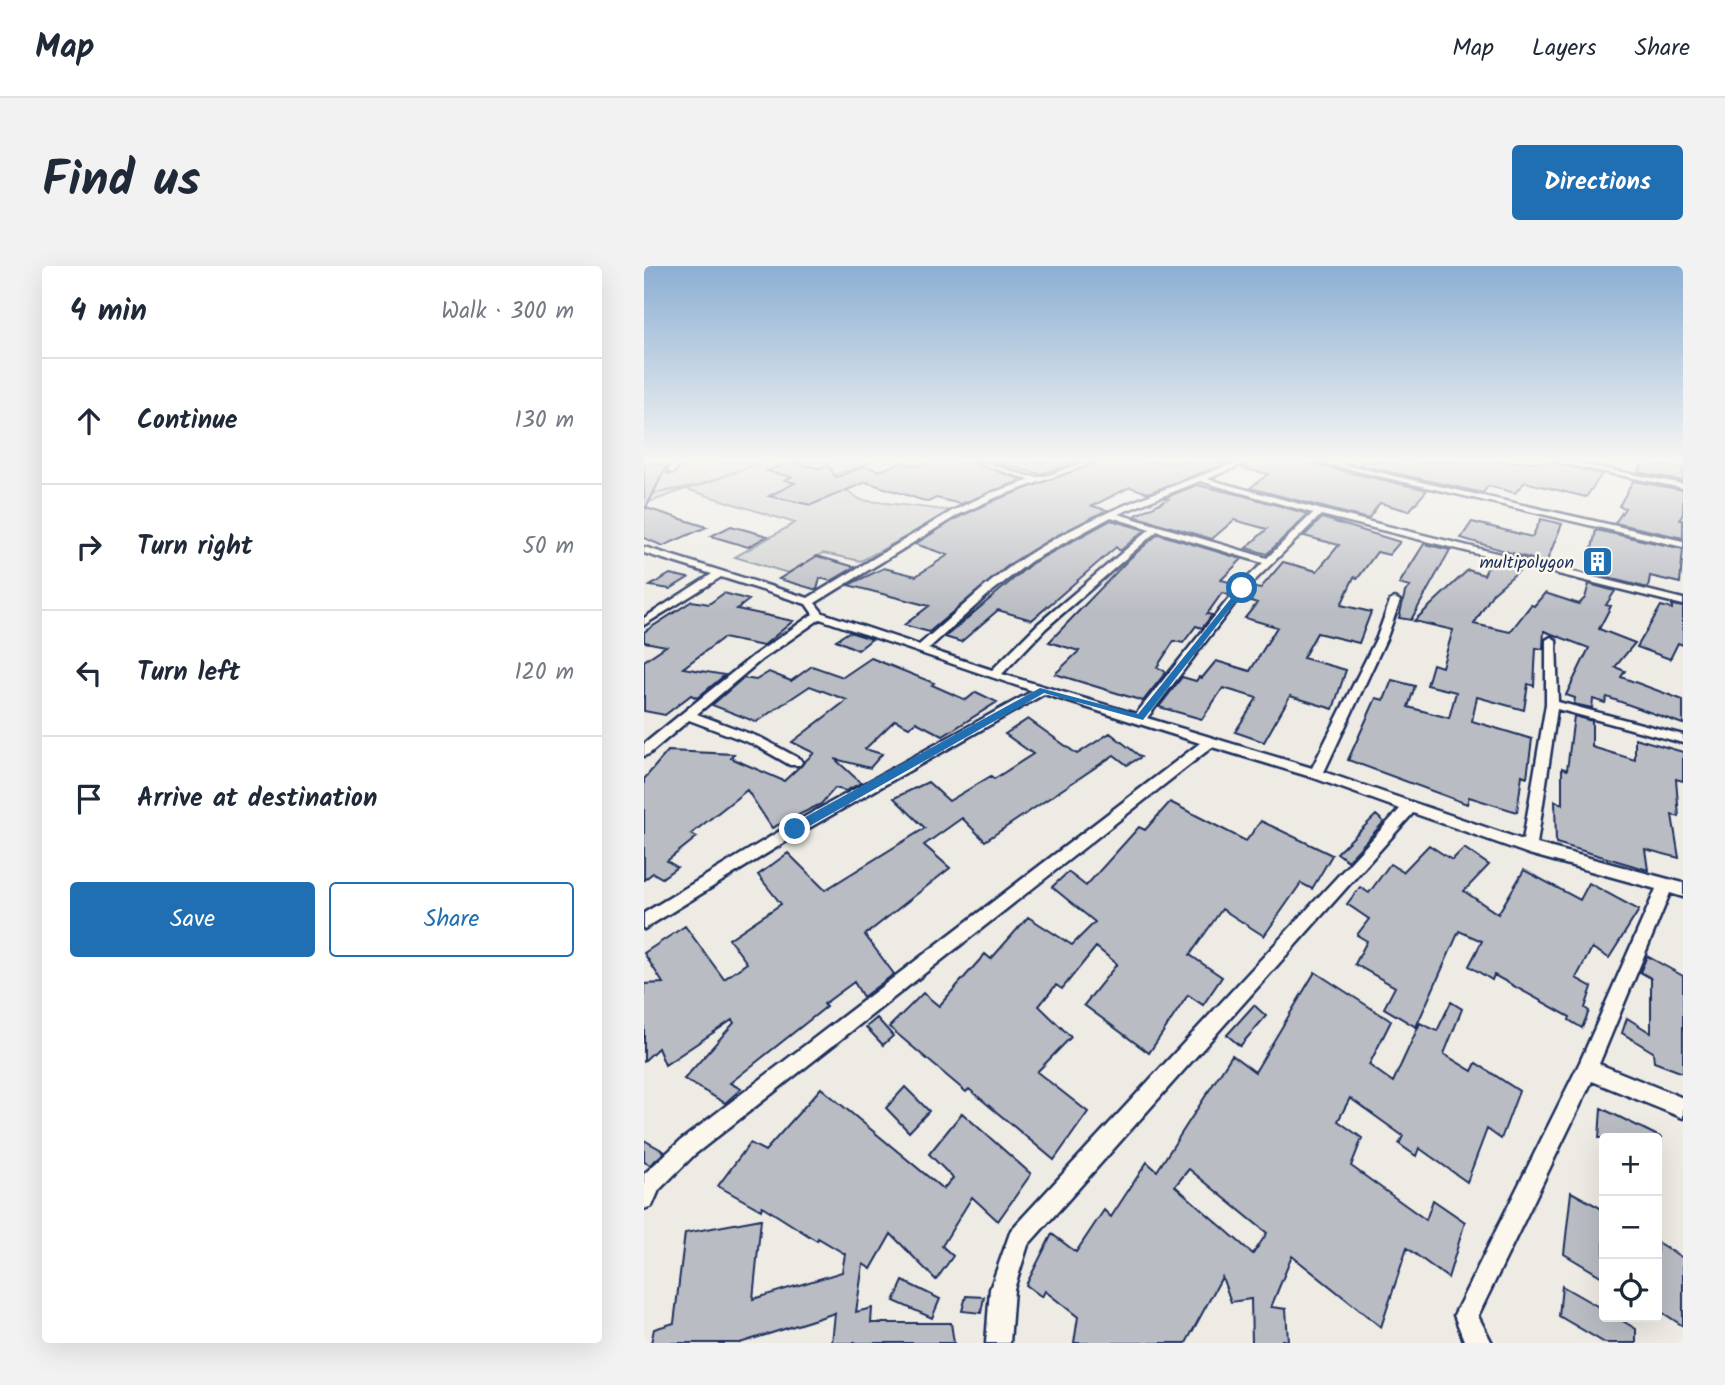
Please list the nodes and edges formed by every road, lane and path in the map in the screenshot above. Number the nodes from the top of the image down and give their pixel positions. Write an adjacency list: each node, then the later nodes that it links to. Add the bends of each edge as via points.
1 (957, 512): 13 (street)
2 (1121, 512): 6 (street)
3 (1319, 512): 10 (street)
4 (1320, 512): 14 (street)
5 (1544, 512): 8 (street)
6 (1112, 516): 7 (street); 18 (street, via 1028,560)
7 (1157, 527): 10 (street); 19 (street, via 1042,626)
8 (1683, 544)
9 (644, 550): 11 (street)
10 (1270, 562): 23 (street, via 1242,588)
11 (721, 573): 13 (street); 16 (street)
12 (1395, 601): 28 (street)
13 (809, 602): 15 (street)
14 (1683, 602)
15 (820, 615): 18 (street); 22 (street, via 757,658)
16 (644, 622)
17 (1552, 640): 21 (street)
18 (921, 649): 19 (street)
19 (994, 675): 20 (street)
20 (1043, 690): 23 (street); 32 (street, via 795,829)
21 (1552, 704): 24 (street); 30 (street)
22 (688, 715): 26 (street); 27 (street, via 757,741)
23 (1140, 718): 25 (street)
24 (1683, 739)
25 (1209, 742): 28 (street); 35 (street, via 687,1148 651,1182)
26 (644, 751)
27 (795, 762)
28 (1316, 774): 29 (street)
29 (1409, 808): 30 (street); 36 (street, via 1019,1238 1002,1289)
30 (1529, 848): 31 (street)
31 (1674, 888): 33 (street)
32 (644, 922)
33 (1587, 1069): 34 (street); 37 (street, via 1466,1315)
34 (1683, 1108)
35 (644, 1198)
36 (998, 1343)
37 (1480, 1343)

